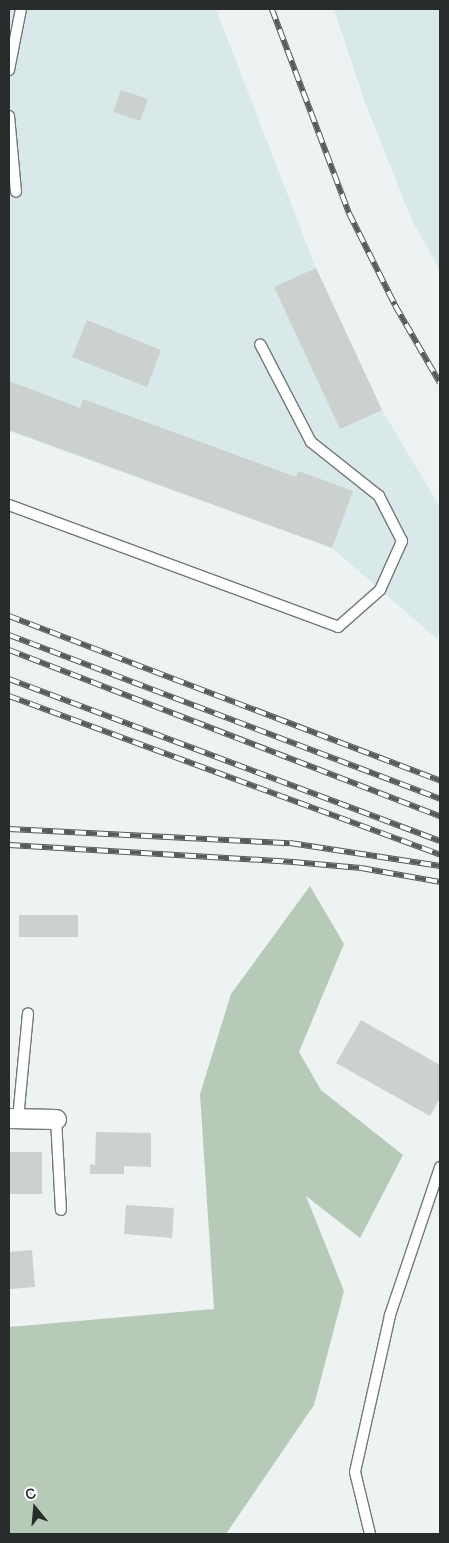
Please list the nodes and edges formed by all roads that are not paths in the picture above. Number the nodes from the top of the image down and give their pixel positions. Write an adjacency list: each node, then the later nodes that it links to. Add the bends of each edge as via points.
1 (21, 9): 2 (lane)
2 (9, 70)
3 (9, 116): 4 (lane)
4 (16, 192)
5 (260, 344): 6 (lane, via 310,442 378,496 402,541 380,590 338,627)
6 (9, 505)
7 (28, 1013): 8 (lane)
8 (13, 1119): 9 (street)
9 (56, 1119): 11 (lane)
10 (440, 1167): 12 (lane, via 390,1315 355,1472)
11 (60, 1210)
12 (370, 1534)

